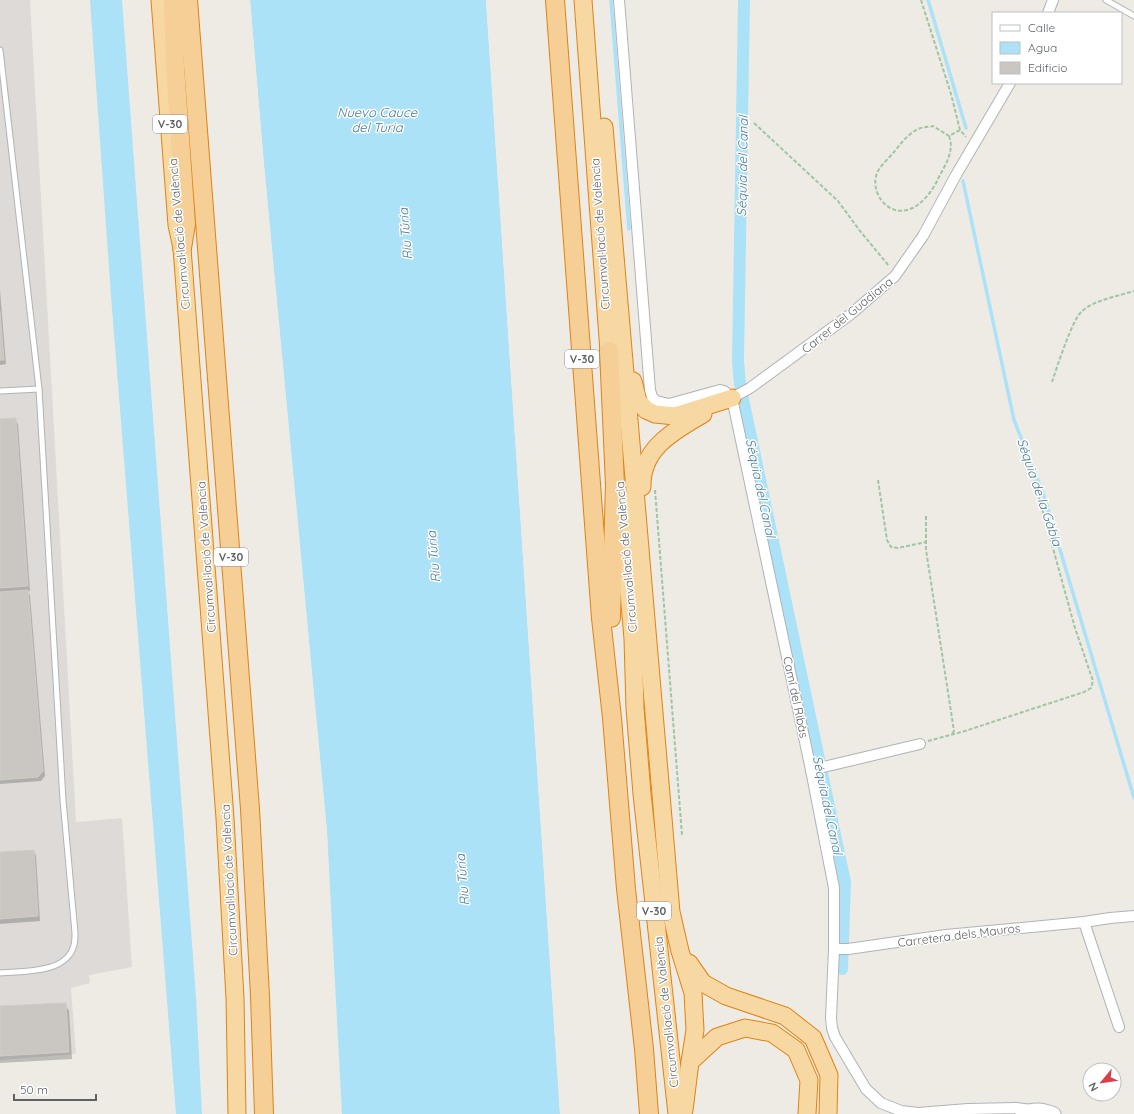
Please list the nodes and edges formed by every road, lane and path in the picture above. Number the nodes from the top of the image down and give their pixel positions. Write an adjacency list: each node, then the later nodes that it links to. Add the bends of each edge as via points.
1 (160, 0): 20 (highway, Circumval·lació de València / V-30, via 177,225)
2 (173, 0): 20 (highway, via 186,224)
3 (188, 0): 49 (highway, Circumval·lació de València / V-30, via 250,809)
4 (555, 0): 34 (highway, V-30, via 602,618)
5 (583, 0): 23 (highway, Circumval·lació de València / V-30)
6 (592, 0): 19 (highway)
7 (619, 0): 27 (street, via 650,390 656,401 669,404 720,390)
8 (921, 0): 16 (path)
9 (1053, 0): 11 (street)
10 (1106, 0): 12 (lane)
11 (1048, 12)
12 (1134, 16)
13 (0, 50): 25 (lane)
14 (1009, 84): 18 (street, Carrer del Guadiana)
15 (754, 123): 21 (path, via 838,201)
16 (960, 130): 17 (path); 18 (path)
17 (949, 136): 17 (path, via 933,126 919,128 904,140 878,171 875,187 880,200 889,208 899,211 909,210 918,204 938,180 950,154 952,143)
18 (974, 145): 21 (street, Carrer del Guadiana, via 923,236)
19 (608, 176): 27 (highway, via 632,380 638,401 646,410 655,414 675,416); 33 (highway)
20 (182, 248): 48 (highway, Circumval·lació de València / V-30, via 225,818 235,998)
21 (897, 274): 27 (street, Carrer del Guadiana, via 851,314 750,388)
22 (1134, 291): 24 (path, via 1093,304 1081,311)
23 (609, 351): 34 (highway, via 615,485); 51 (highway, Circumval·lació de València / V-30, via 633,639 635,708 642,794)
24 (1052, 382)
25 (39, 389): 26 (lane); 43 (lane, via 63,800 75,933 74,946 68,958 56,966)
26 (0, 391)
27 (732, 398): 33 (highway, via 662,441 651,452 645,464 642,479); 37 (street, Camí del Ribàs)
28 (1031, 469): 35 (path, via 1092,681 1091,688)
29 (878, 480): 32 (path, via 887,540 891,547)
30 (655, 485): 38 (path)
31 (926, 516): 32 (path)
32 (926, 542): 35 (path, via 954,731)
33 (645, 603): 42 (highway, via 671,912)
34 (612, 718): 50 (highway, V-30)
35 (950, 736): 36 (path)
36 (920, 744): 37 (street)
37 (811, 770): 41 (street, Camí del Ribàs, via 834,888)
38 (682, 835)
39 (1134, 916): 40 (street, Carretera dels Mauros)
40 (1084, 922): 41 (street, Carretera dels Mauros); 44 (street)
41 (834, 949): 46 (street, Camí del Ribàs, via 832,1028 866,1089 881,1103 901,1111)
42 (680, 951): 45 (highway, via 693,993 695,1030); 54 (highway, via 703,983 726,996 785,1016 813,1038 829,1075)
43 (0, 973)
44 (1119, 1028)
45 (690, 1062): 52 (highway); 53 (highway, via 717,1037 745,1028 772,1033 796,1050 810,1080)
46 (980, 1112): 47 (street, Camí del Ribàs, via 1016,1108)
47 (1026, 1112): 55 (street, via 1047,1110)
48 (237, 1114)
49 (264, 1114)
50 (649, 1114)
51 (677, 1114)
52 (683, 1114)
53 (807, 1114)
54 (828, 1114)
55 (1054, 1114)

